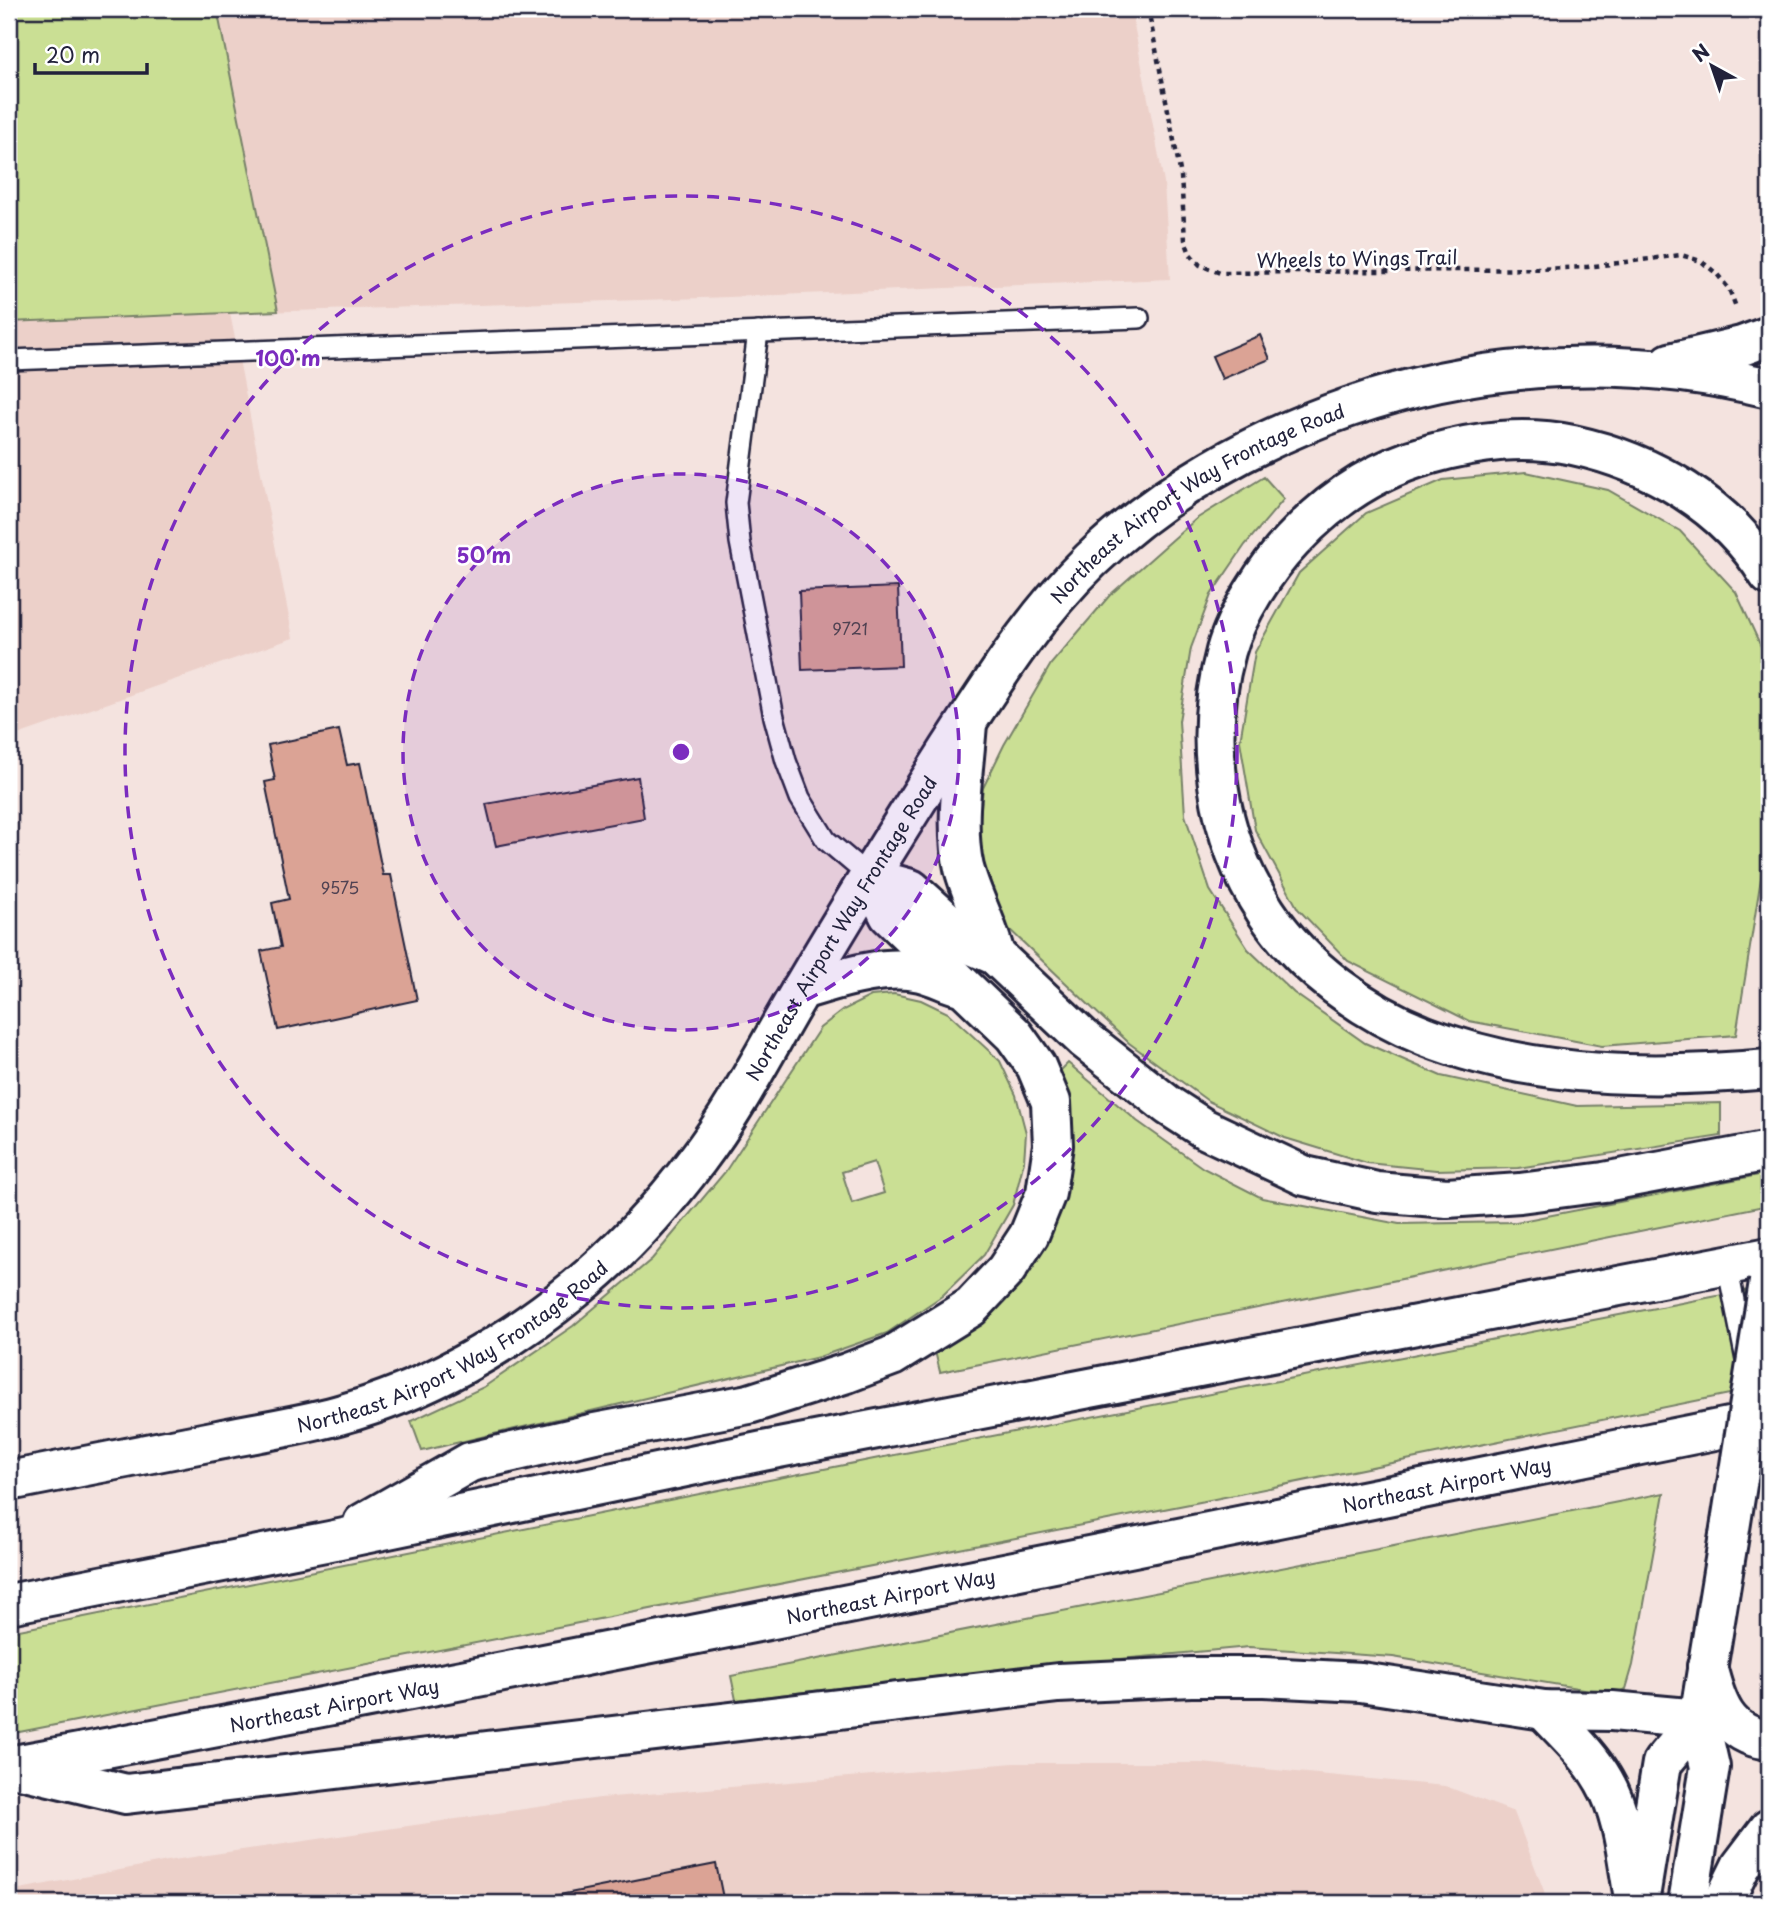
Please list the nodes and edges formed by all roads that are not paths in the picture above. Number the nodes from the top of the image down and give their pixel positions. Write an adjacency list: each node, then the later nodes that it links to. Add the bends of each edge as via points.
1 (1139, 318): 2 (lane)
2 (758, 332): 4 (lane); 9 (lane, via 736,503 774,717 800,798 826,840)
3 (1769, 336): 5 (main road, Northeast Airport Way Frontage Road)
4 (9, 360)
5 (1654, 367): 6 (main road, Northeast Airport Way Frontage Road); 8 (main road, Northeast Airport Way Frontage Road, via 1518,369 1463,376 1338,410 1231,459 1146,514 1091,560 1042,613)
6 (1769, 388)
7 (1769, 575): 13 (main road, via 1724,520 1685,489 1637,464 1598,451 1521,439 1465,445 1406,461 1335,500 1273,561 1227,648 1214,737 1228,837 1260,902 1311,964 1368,1008 1427,1037 1536,1066 1641,1074)
8 (967, 723): 9 (main road, Northeast Airport Way Frontage Road); 10 (main road, via 960,827 964,866)
9 (871, 878): 10 (main road, via 911,889 974,946); 11 (main road, via 889,915); 12 (main road, Northeast Airport Way Frontage Road)
10 (995, 955): 14 (main road, via 1084,1039 1169,1106 1203,1128 1305,1176 1377,1192 1447,1198 1604,1182)
11 (965, 988): 12 (main road, via 902,970 854,975); 20 (main road, via 1014,1035 1036,1066 1051,1102 1053,1145 1046,1193 1029,1235 1006,1270 971,1307 892,1356 749,1404 470,1462)
12 (801, 990): 19 (main road, Northeast Airport Way Frontage Road, via 726,1118 656,1211 572,1292 485,1351 411,1389 339,1415)
13 (1769, 1069)
14 (1769, 1151)
15 (1769, 1257): 16 (main road)
16 (1727, 1265): 18 (lane); 20 (main road, via 763,1451)
17 (1769, 1282): 22 (main road, bridge)
18 (1764, 1420): 26 (main road, Northeast Airport Way, via 878,1599)
19 (9, 1481)
20 (330, 1541): 21 (main road)
21 (9, 1604)
22 (1707, 1665): 24 (main road); 25 (main road, via 1714,1694 1734,1726 1753,1738)
23 (1544, 1710): 24 (main road); 26 (main road, via 1361,1682 1191,1677 1058,1683 126,1794); 28 (main road, via 1594,1764 1606,1784 1619,1819)
24 (1699, 1720): 28 (main road, via 1662,1763); 29 (main road, via 1710,1767)
25 (1769, 1740)
26 (9, 1766)
27 (1769, 1829): 30 (main road, via 1741,1866)
28 (1637, 1903)
29 (1688, 1903)
30 (1723, 1903)

